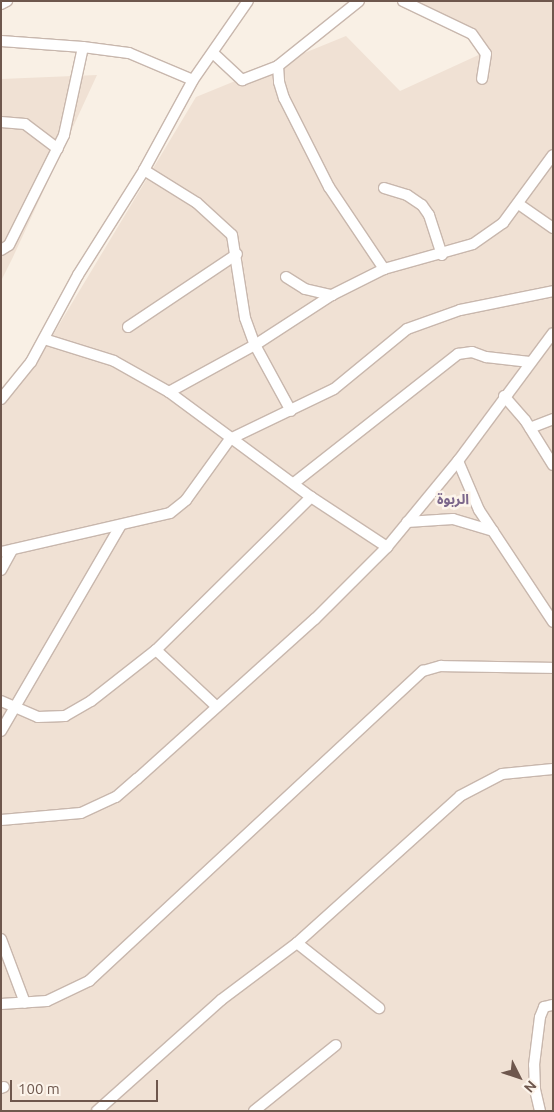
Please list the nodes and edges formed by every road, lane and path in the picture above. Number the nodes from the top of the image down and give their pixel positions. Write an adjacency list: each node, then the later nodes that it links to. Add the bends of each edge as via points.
1 (7, 1): 5 (street)
2 (248, 1): 8 (street)
3 (359, 1): 9 (street)
4 (403, 1): 10 (street, via 472,34 486,54)
5 (1, 4)
6 (1, 41): 7 (street)
7 (83, 47): 11 (street, via 129,53); 13 (street, via 68,126)
8 (213, 53): 9 (street, via 242,80); 11 (street)
9 (278, 66): 22 (street, via 284,98 315,160 343,210)
10 (482, 79)
11 (193, 80): 15 (street)
12 (1, 122): 13 (street, via 25,124)
13 (58, 149): 19 (street, via 9,245)
14 (553, 155): 17 (street)
15 (144, 170): 20 (street, via 197,203 227,228 236,243); 28 (street, via 78,276)
16 (384, 188): 21 (street, via 407,195 422,205 429,214)
17 (520, 205): 18 (street); 21 (street, via 488,236)
18 (553, 228)
19 (1, 250)
20 (237, 254): 26 (street); 29 (street, via 243,307)
21 (442, 255): 22 (street)
22 (384, 270): 25 (street)
23 (286, 277): 25 (street, via 306,289)
24 (553, 290): 34 (street, via 460,310 407,329 346,382)
25 (332, 295): 29 (street)
26 (128, 327)
27 (553, 333): 30 (street)
28 (44, 339): 31 (street, via 114,361); 33 (street, via 22,374)
29 (255, 344): 31 (street); 34 (street)
30 (530, 362): 32 (street); 40 (street, via 486,357 472,352 458,354)
31 (169, 392): 37 (street)
32 (504, 396): 36 (street); 38 (street)
33 (1, 399)
34 (291, 411): 37 (street)
35 (553, 419): 36 (street)
36 (530, 428): 39 (street)
37 (230, 439): 40 (street); 43 (street, via 179,508)
38 (458, 461): 42 (street); 44 (street)
39 (553, 466)
40 (294, 483): 41 (street)
41 (311, 497): 45 (street); 50 (street)
42 (407, 522): 44 (street, via 453,519); 45 (street)
43 (121, 525): 46 (street, via 66,535); 54 (street)
44 (493, 531): 49 (street)
45 (387, 547): 53 (street, via 330,605)
46 (12, 550): 47 (street); 48 (street)
47 (1, 552)
48 (1, 570)
49 (553, 622)
50 (156, 650): 53 (street); 54 (street, via 91,701 65,716 51,719)
51 (553, 668): 60 (street, via 441,666 422,671 89,981 47,1002)
52 (1, 700): 54 (street)
53 (217, 707): 57 (street, via 130,785 98,807 81,813)
54 (15, 708): 55 (street)
55 (1, 731)
56 (553, 769): 59 (street, via 502,774 460,796)
57 (1, 820)
58 (1, 939): 60 (street)
59 (297, 944): 63 (street); 65 (street, via 221,1000)
60 (25, 1003): 61 (street)
61 (1, 1004)
62 (553, 1005): 67 (street, via 544,1007 540,1017 534,1065 534,1090)
63 (379, 1008)
64 (336, 1045): 66 (street)
65 (97, 1111)
66 (254, 1111)
67 (540, 1111)

